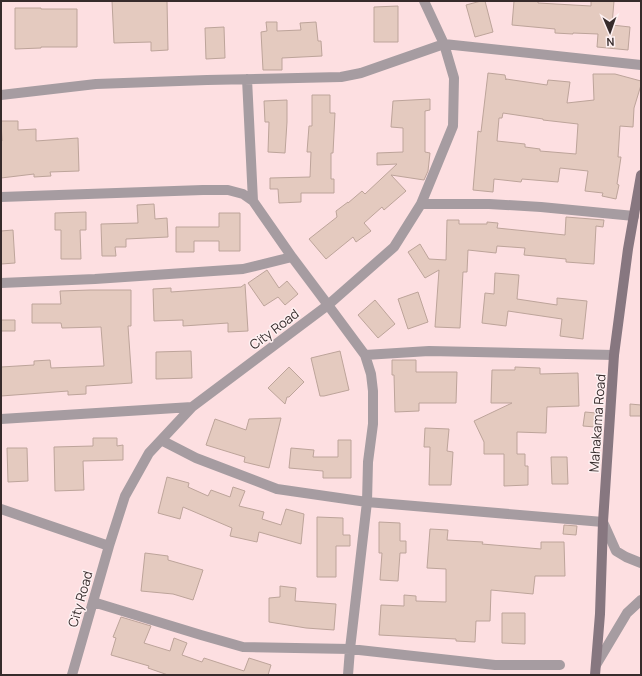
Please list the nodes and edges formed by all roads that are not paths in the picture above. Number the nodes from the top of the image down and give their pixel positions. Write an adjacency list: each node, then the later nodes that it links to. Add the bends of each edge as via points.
1 (424, 1): 2 (street, City Road)
2 (444, 44): 3 (street); 4 (street, via 353,75); 9 (street, City Road, via 454,78 453,126)
3 (641, 65)
4 (247, 79): 5 (street, via 96,84); 8 (street)
5 (1, 94)
6 (641, 175): 10 (street, Mahakama Road)
7 (1, 197): 8 (street, via 228,190 243,194)
8 (253, 201): 11 (street)
9 (421, 204): 10 (street, via 488,204); 13 (street, City Road, via 394,246)
10 (634, 216): 15 (street, Mahakama Road)
11 (292, 257): 12 (street, via 243,269); 13 (street)
12 (1, 284)
13 (328, 305): 14 (street); 16 (street, City Road)
14 (366, 355): 15 (street, via 429,351); 19 (street, via 373,391)
15 (614, 355): 21 (street, Mahakama Road)
16 (192, 407): 17 (street); 18 (street, City Road)
17 (1, 419)
18 (161, 440): 19 (street, via 196,458 277,489); 22 (street, City Road, via 149,453 125,496)
19 (366, 502): 21 (street); 26 (street)
20 (1, 509): 22 (street)
21 (603, 522): 23 (street, via 616,551); 28 (street, Mahakama Road)
22 (109, 546): 25 (street, City Road)
23 (641, 563)
24 (641, 600): 28 (street, via 627,613)
25 (93, 602): 26 (street, via 243,647); 29 (street, City Road)
26 (350, 648): 27 (street, via 495,665); 30 (street)
27 (560, 665)
28 (595, 670)
29 (72, 675)
30 (348, 675)

